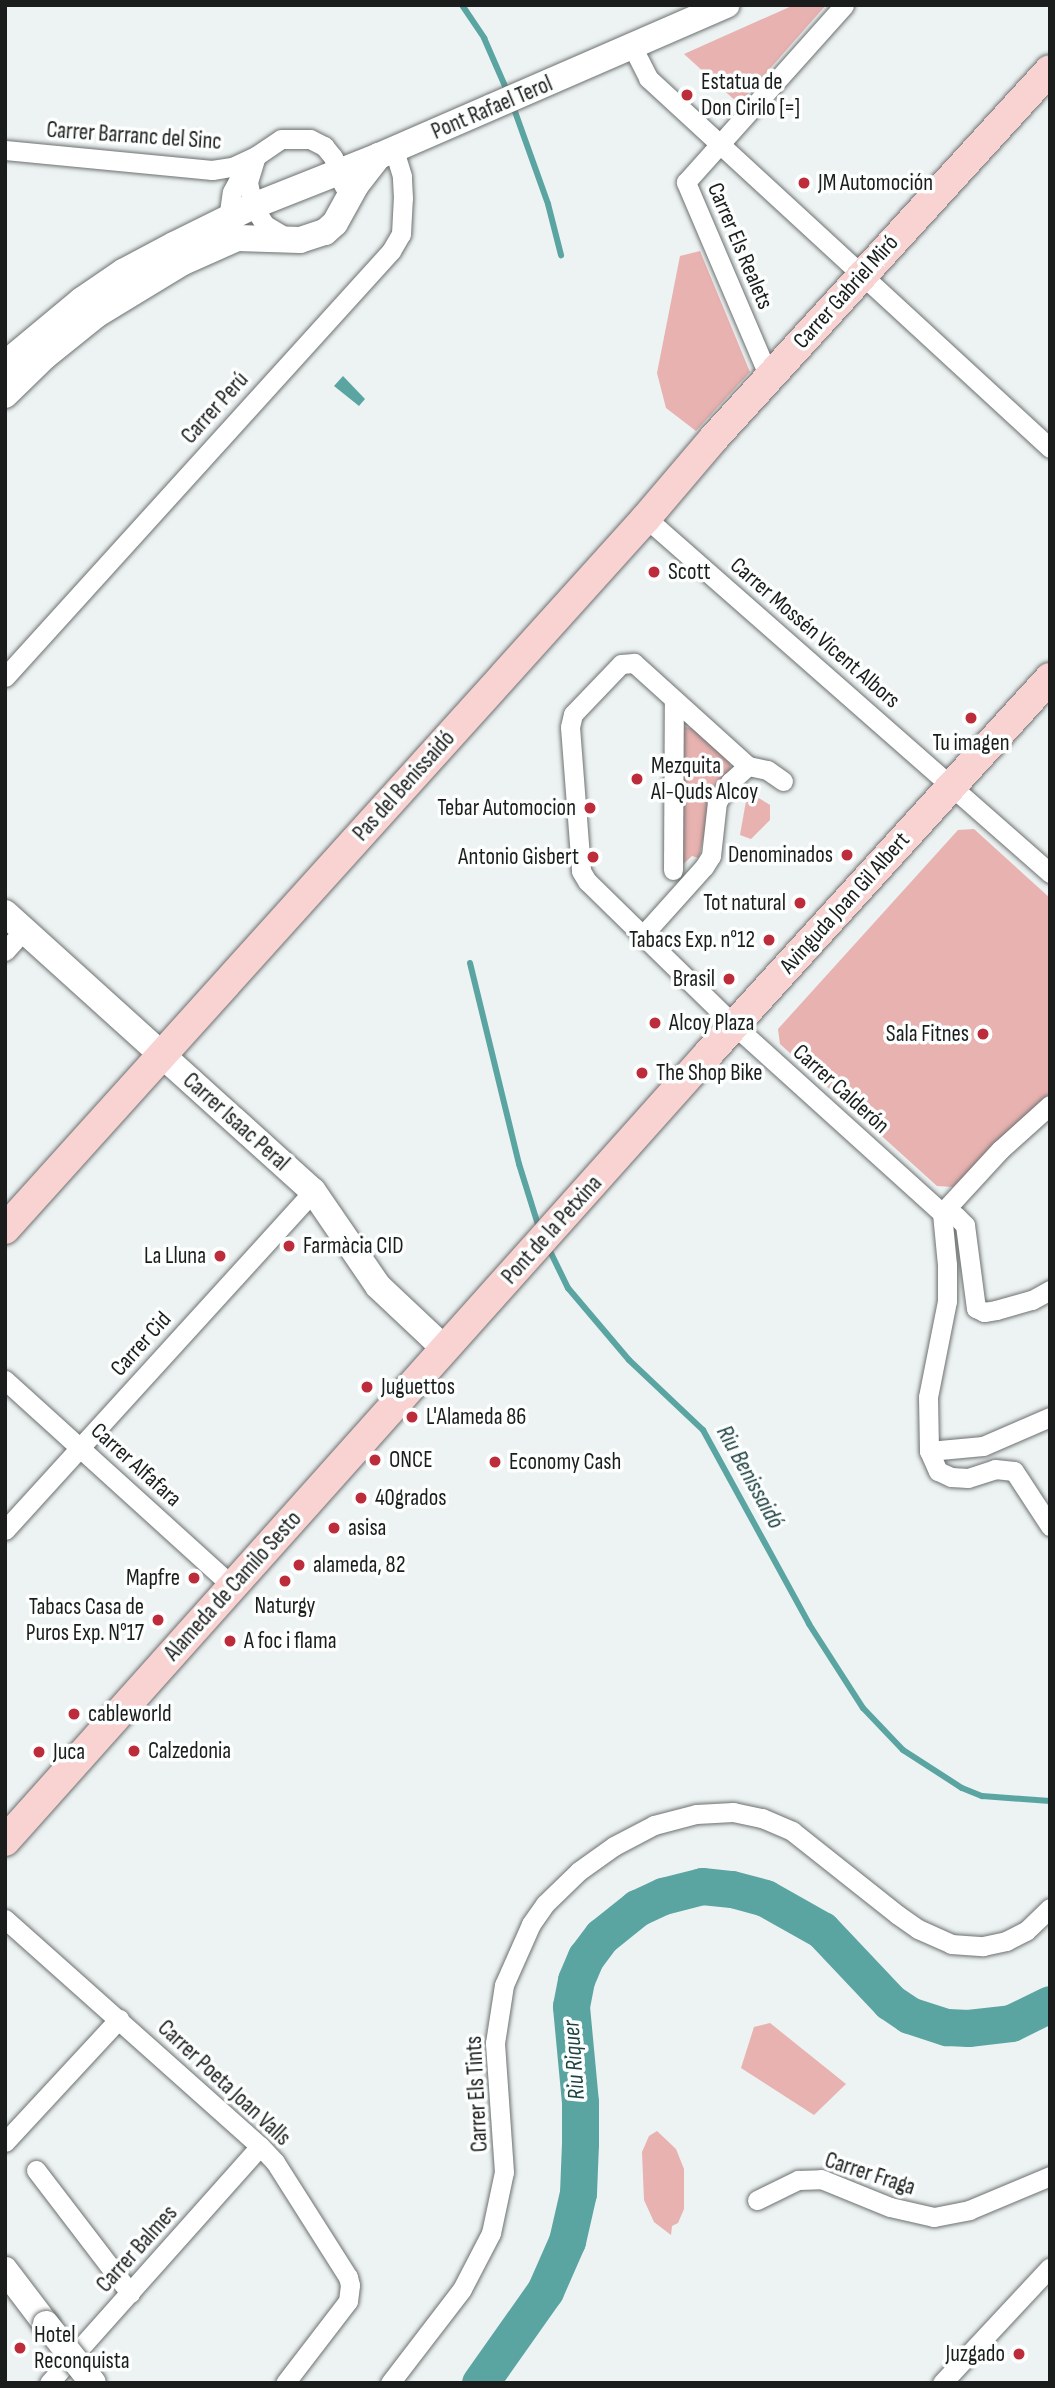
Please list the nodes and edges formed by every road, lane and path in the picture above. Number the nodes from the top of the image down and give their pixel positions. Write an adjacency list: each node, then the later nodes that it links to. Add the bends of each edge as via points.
1 (727, 5): 3 (street, Pont Rafael Terol)
2 (844, 5): 6 (street)
3 (633, 48): 6 (street, via 648,78); 8 (street, Pont Rafael Terol)
4 (1050, 70): 15 (main road, Carrer Gabriel Miró)
5 (320, 144): 8 (street); 9 (street, via 296,137 281,139); 10 (street)
6 (720, 144): 15 (street); 17 (street, Carrer Els Realets, via 686,182)
7 (5, 150): 9 (street, Carrer Barranc del Sinc, via 212,170)
8 (386, 153): 10 (street, Pont Rafael Terol); 12 (street); 21 (street, Carrer Perú, via 402,176 404,198 401,233 391,251)
9 (254, 162): 11 (street, via 248,182); 13 (street, via 232,192)
10 (339, 170): 11 (street, Pont Rafael Terol); 12 (street)
11 (253, 206): 13 (street, Pont Rafael Terol); 14 (street, via 265,225)
12 (341, 211): 14 (street, via 325,232 300,240)
13 (228, 219): 16 (street, Pont Rafael Terol, via 123,272 45,328)
14 (287, 238): 18 (street, via 237,238 150,279 76,329)
15 (862, 275): 17 (main road, Carrer Gabriel Miró); 19 (street)
16 (5, 364)
17 (769, 377): 20 (main road, Carrer Gabriel Miró)
18 (5, 395)
19 (1050, 448)
20 (646, 518): 26 (street, Carrer Mossén Vicent Albors); 33 (main road, Pas del Benissaidó)
21 (9, 665)
22 (1050, 678): 26 (main road, Avinguda Joan Gil Albert)
23 (674, 702): 24 (street); 27 (street); 30 (street, Carrer Calderón, via 634,663 621,663 573,714 570,727 581,871)
24 (748, 766): 25 (street, via 767,770); 30 (street, via 717,802 710,856 704,867)
25 (783, 781)
26 (952, 785): 28 (street, Carrer Mossén Vicent Albors); 32 (main road, Avinguda Joan Gil Albert)
27 (673, 870)
28 (1050, 873)
29 (15, 921): 31 (street); 33 (street, Carrer Isaac Peral)
30 (642, 936): 32 (street, Carrer Calderón)
31 (5, 951)
32 (734, 1025): 35 (main road, Avinguda Joan Gil Albert); 37 (street, Carrer Calderón)
33 (162, 1055): 36 (street, Carrer Isaac Peral); 38 (main road, Pas del Benissaidó)
34 (1050, 1105): 37 (street, via 1000,1150)
35 (642, 1129): 40 (main road, Pont de la Petxina)
36 (313, 1191): 40 (street, Carrer Isaac Peral, via 378,1286); 43 (street, Carrer Cid)
37 (942, 1213): 39 (street, Carrer Calderón, via 956,1216 965,1225 976,1308 996,1310); 44 (street, via 947,1301 928,1397)
38 (5, 1229)
39 (1050, 1290)
40 (454, 1341): 47 (main road, Alameda de Camilo Sesto)
41 (5, 1380): 43 (street, Carrer Alfafara)
42 (1050, 1417): 44 (street, via 983,1446)
43 (80, 1448): 46 (street, Carrer Cid); 47 (street, Carrer Alfafara)
44 (929, 1451): 45 (street, via 939,1471 951,1478 995,1469 1014,1471)
45 (1050, 1526)
46 (5, 1530)
47 (233, 1587): 48 (main road, Alameda de Camilo Sesto)
48 (5, 1841)
49 (1050, 1908): 63 (street, Carrer Els Tints, via 1026,1931 1006,1941 984,1946 951,1944 898,1915 792,1831 733,1812 696,1814 654,1825 579,1871 531,1924 504,1985 495,2043 504,2172 491,2233 462,2289)
50 (5, 1919): 51 (street, Carrer Poeta Joan Valls)
51 (119, 2019): 52 (street); 53 (street, Carrer Poeta Joan Valls)
52 (5, 2142)
53 (260, 2146): 59 (street, Carrer Balmes); 62 (street, Carrer Poeta Joan Valls, via 275,2162 351,2285 345,2306)
54 (36, 2170): 59 (street)
55 (1050, 2176): 56 (street, Carrer Fraga, via 969,2210 934,2217 890,2207 821,2179 798,2180)
56 (757, 2200)
57 (1050, 2267): 64 (street)
58 (5, 2270): 61 (street, bridge)
59 (130, 2293): 60 (street, Carrer Balmes)
60 (49, 2383)
61 (93, 2383)
62 (285, 2383)
63 (390, 2383)
64 (942, 2383)

